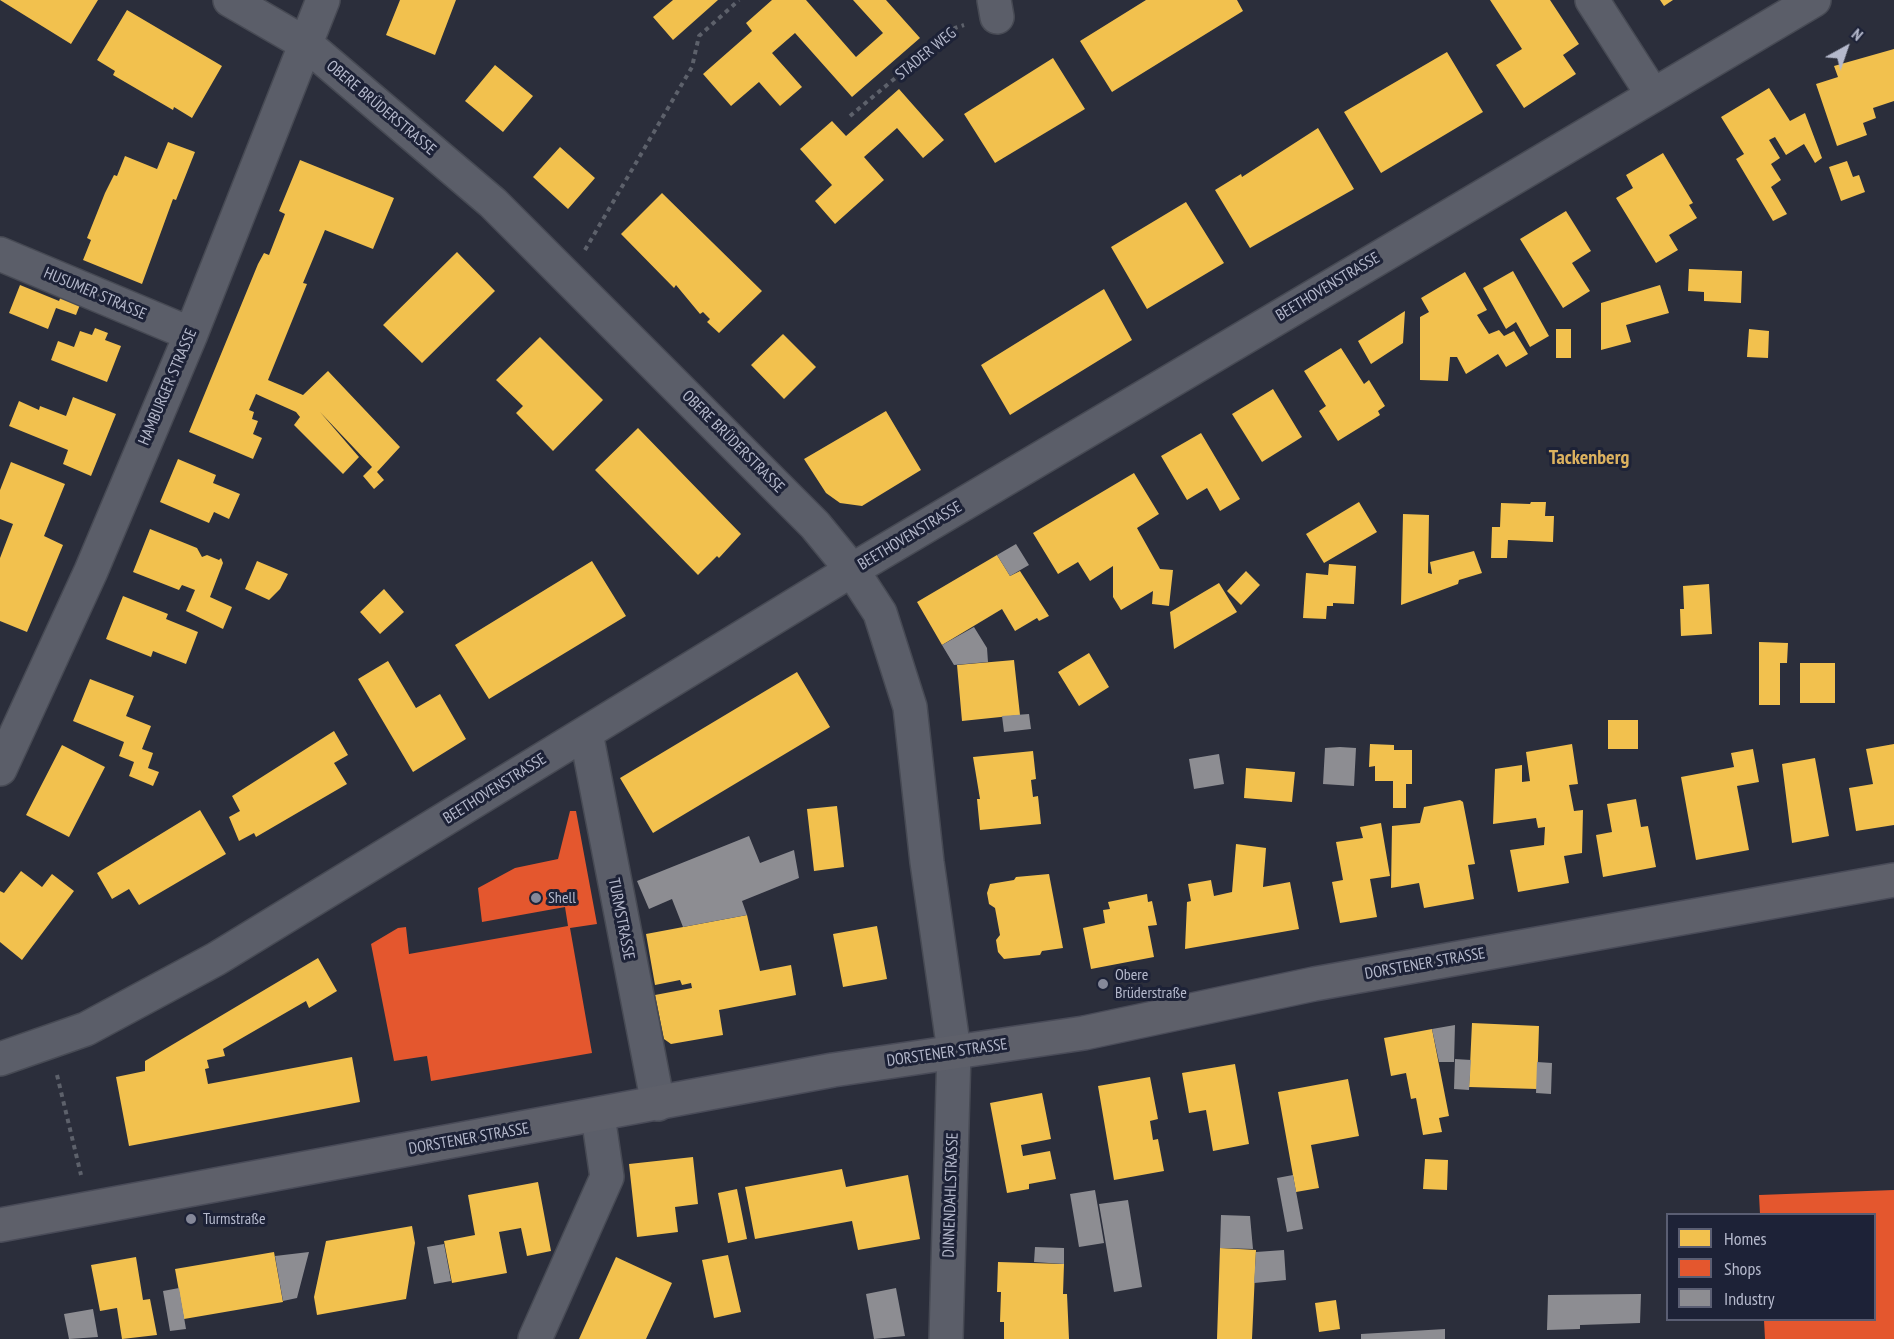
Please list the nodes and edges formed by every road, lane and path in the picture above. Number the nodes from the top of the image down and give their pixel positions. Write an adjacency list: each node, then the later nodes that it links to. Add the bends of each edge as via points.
1 (230, 0): 7 (street, OBERE BRÜDERSTRASSE)
2 (323, 0): 7 (street, HAMBURGER STRASSE)
3 (739, 0): 11 (path, via 699,36 692,67)
4 (1592, 0): 8 (street)
5 (1814, 0): 8 (street, BEETHOVENSTRASSE)
6 (995, 8): 9 (path, STADER WEG, via 954,28)
7 (306, 44): 11 (street, OBERE BRÜDERSTRASSE, via 493,203); 12 (street, HAMBURGER STRASSE)
8 (1653, 95): 13 (street, BEETHOVENSTRASSE)
9 (850, 116)
10 (0, 254): 12 (street, HUSUMER STRASSE)
11 (570, 276): 13 (street, OBERE BRÜDERSTRASSE, via 815,525)
12 (191, 334): 15 (street, HAMBURGER STRASSE, via 91,571)
13 (852, 570): 14 (street, BEETHOVENSTRASSE); 18 (street, OBERE BRÜDERSTRASSE, via 880,613 910,707)
14 (586, 733): 17 (street, BEETHOVENSTRASSE, via 216,959 86,1029); 20 (street, TURMSTRASSE)
15 (0, 769)
16 (1894, 880): 18 (main road, DORSTENER STRASSE, via 1314,984 1084,1033)
17 (49, 1042): 19 (street, BEETHOVENSTRASSE); 22 (path)
18 (954, 1051): 20 (main road, DORSTENER STRASSE); 25 (street, DINNENDAHLSTRASSE)
19 (0, 1059)
20 (658, 1104): 21 (main road, DORSTENER STRASSE)
21 (598, 1116): 22 (main road, DORSTENER STRASSE); 24 (street, via 607,1178)
22 (88, 1208): 23 (main road, DORSTENER STRASSE)
23 (0, 1225)
24 (535, 1339)
25 (946, 1339)

